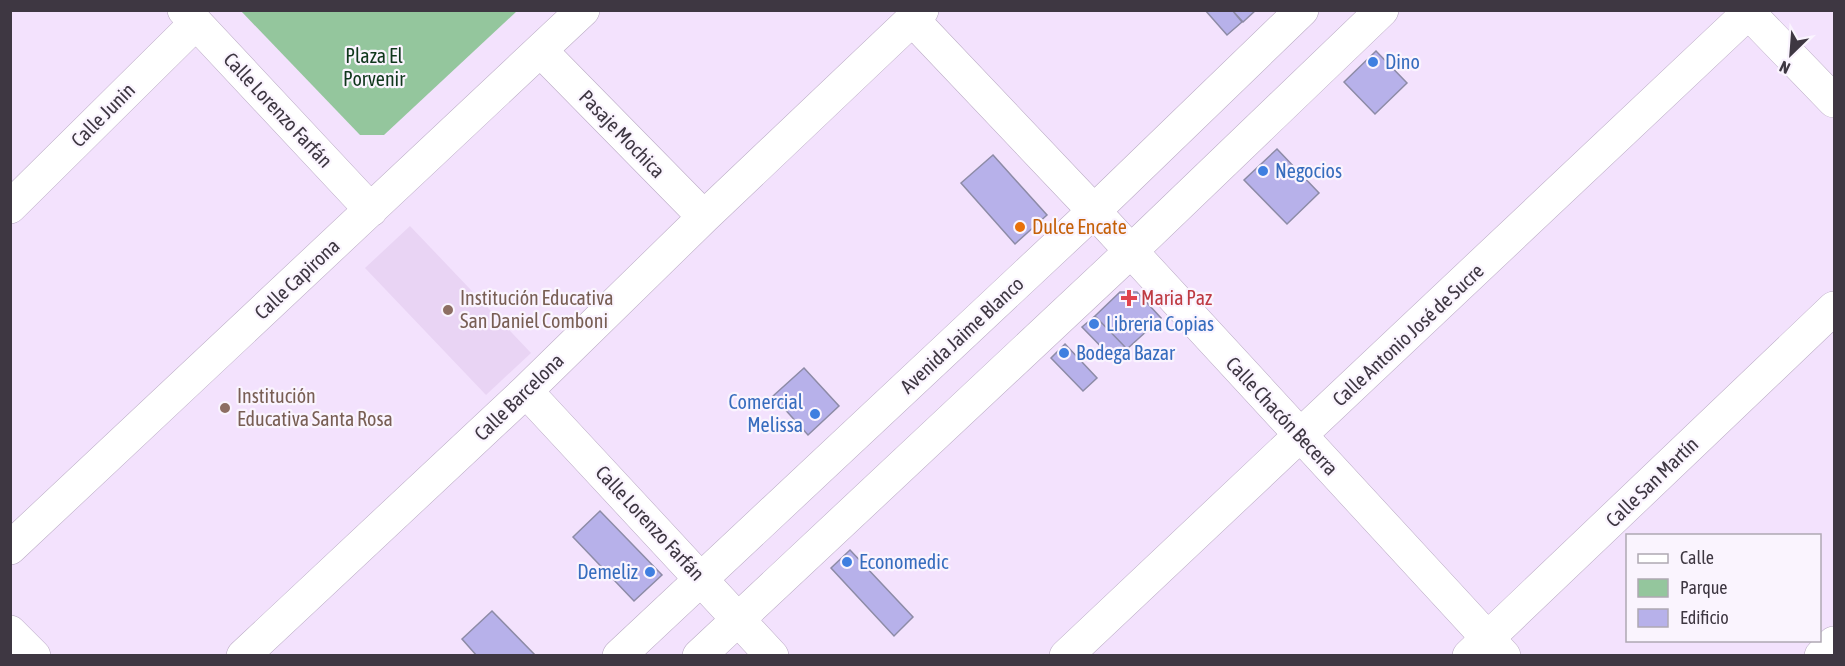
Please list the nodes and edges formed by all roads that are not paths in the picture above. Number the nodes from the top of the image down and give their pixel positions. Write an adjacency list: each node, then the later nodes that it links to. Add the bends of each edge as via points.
1 (583, 10): 7 (street, Calle Capirona)
2 (1302, 10): 11 (street, Avenida Jaime Blanco)
3 (1382, 10): 13 (street)
4 (1747, 12): 8 (street); 16 (street, Calle Antonio José de Sucre)
5 (917, 15): 11 (street, Calle Chacón Becerra); 12 (street, Calle Barcelona)
6 (190, 17): 9 (street, Calle Junin); 10 (street, Calle Lorenzo Farfán)
7 (541, 51): 10 (street, Calle Capirona); 12 (street, Pasaje Mochica)
8 (1834, 101)
9 (10, 207)
10 (371, 210): 17 (street, Calle Capirona)
11 (1094, 211): 13 (street, Calle Chacón Becerra); 18 (street, Avenida Jaime Blanco)
12 (704, 217): 15 (street, Calle Barcelona)
13 (1130, 252): 16 (street, Calle Chacón Becerra); 19 (street)
14 (1834, 308): 22 (street, Calle San Martín)
15 (526, 391): 18 (street, Calle Lorenzo Farfán); 24 (street, Calle Barcelona)
16 (1300, 436): 22 (street, Calle Chacón Becerra); 28 (street, Calle Antonio José de Sucre)
17 (10, 548)
18 (702, 578): 19 (street, Calle Lorenzo Farfán); 25 (street, Avenida Jaime Blanco)
19 (738, 618): 26 (street); 27 (street, Calle Lorenzo Farfán)
20 (10, 632): 23 (street)
21 (1834, 643): 29 (street)
22 (1487, 650)
23 (34, 656)
24 (243, 656)
25 (619, 656)
26 (699, 656)
27 (772, 656)
28 (1066, 656)
29 (1821, 656)

